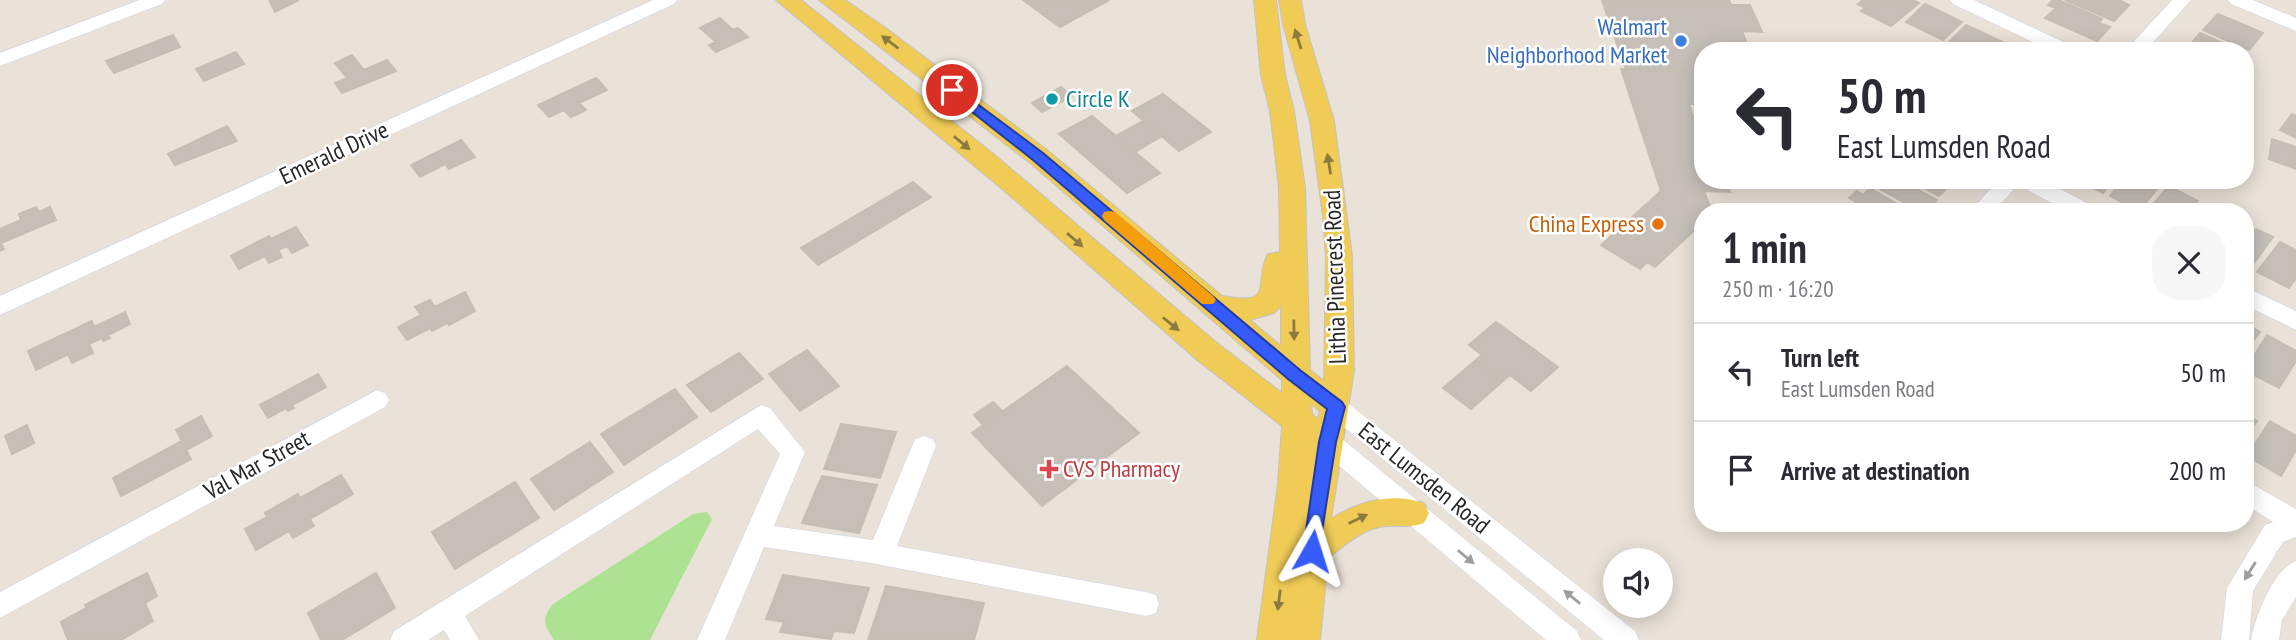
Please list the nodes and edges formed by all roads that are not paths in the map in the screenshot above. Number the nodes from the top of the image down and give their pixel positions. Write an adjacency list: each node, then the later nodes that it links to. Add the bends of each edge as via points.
1 (156, 0): 13 (street)
2 (668, 0): 22 (street, Emerald Drive)
3 (787, 0): 14 (main road, East Lumsden Road)
4 (830, 0): 15 (main road, East Lumsden Road, one-way to 4)
5 (1265, 0): 16 (main road, Lithia Pinecrest Road)
6 (1290, 0): 28 (main road, Lithia Pinecrest Road, one-way to 6, via 1340,370 1336,216 1322,121)
7 (1959, 0): 11 (street)
8 (2182, 0): 12 (street)
9 (2237, 0): 10 (street)
10 (2296, 25)
11 (2048, 42)
12 (2142, 42)
13 (0, 60)
14 (872, 68): 15 (main road, via 917,80 999,141); 26 (main road, East Lumsden Road, one-way to 26)
15 (1012, 136): 23 (main road, East Lumsden Road)
16 (1292, 188): 23 (main road, via 1275,198 1278,264 1272,300 1252,309); 25 (main road, Lithia Pinecrest Road, one-way to 25)
17 (2002, 189): 19 (street)
18 (2043, 189): 20 (street)
19 (1989, 203)
20 (2070, 203)
21 (2254, 300): 24 (street)
22 (0, 306)
23 (1215, 306): 25 (main road, East Lumsden Road)
24 (2296, 321)
25 (1294, 374): 28 (main road, East Lumsden Road); 29 (main road, Lithia Pinecrest Road)
26 (1244, 383): 29 (main road, East Lumsden Road); 32 (main road, via 1278,439)
27 (377, 400): 41 (street, Val Mar Street)
28 (1336, 407): 30 (main road, Lithia Pinecrest Road); 49 (street, East Lumsden Road, one-way to 28)
29 (1297, 421): 30 (main road, East Lumsden Road); 32 (main road, Lithia Pinecrest Road)
30 (1327, 442): 34 (street, East Lumsden Road); 37 (main road, Lithia Pinecrest Road)
31 (924, 446): 38 (street)
32 (1293, 484): 46 (main road, Lithia Pinecrest Road, one-way to 46)
33 (2254, 497): 35 (street)
34 (1413, 513): 37 (main road, one-way to 34, via 1360,517); 48 (street, East Lumsden Road, one-way to 48)
35 (2296, 524): 50 (street, one-way to 50, via 2274,533 2240,588)
36 (758, 535): 38 (street); 42 (street, via 793,452 761,415); 45 (street)
37 (1312, 551): 47 (main road, Lithia Pinecrest Road)
38 (880, 553): 40 (street)
39 (2296, 573): 51 (street, via 2269,617)
40 (1146, 604)
41 (0, 606)
42 (448, 612): 43 (street); 44 (street)
43 (404, 640)
44 (465, 640)
45 (711, 640)
46 (1274, 640)
47 (1303, 640)
48 (1567, 640)
49 (1625, 640)
50 (2235, 640)
51 (2265, 640)

